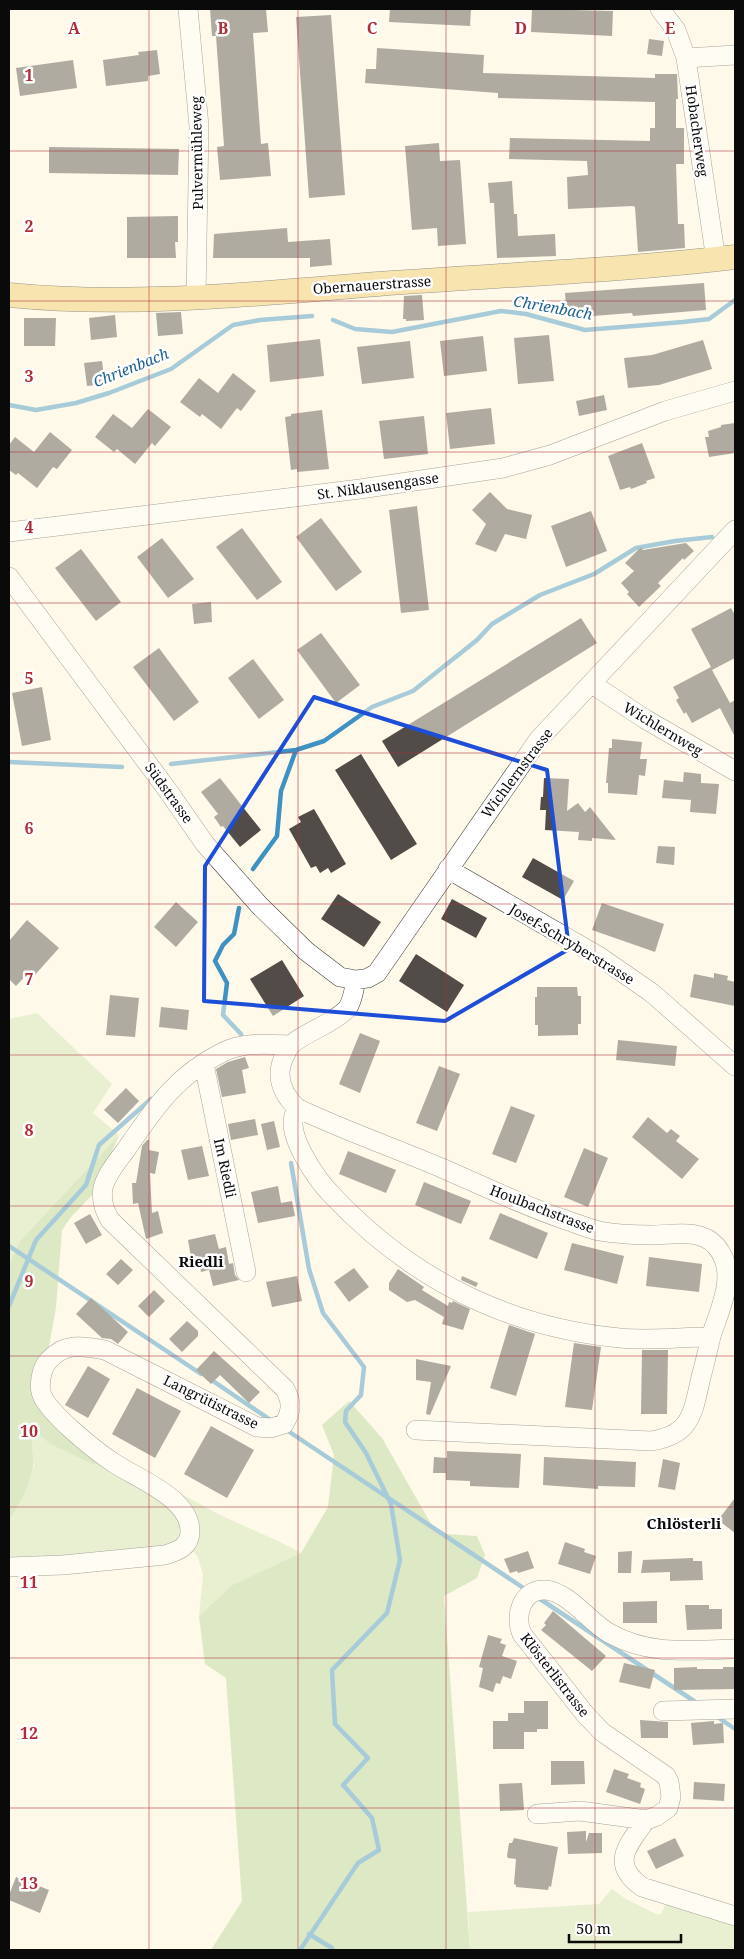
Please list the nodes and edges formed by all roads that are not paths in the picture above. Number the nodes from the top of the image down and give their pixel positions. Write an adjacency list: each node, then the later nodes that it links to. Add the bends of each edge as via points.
1 (188, 9): 7 (street, Pulvermühleweg, via 199,126)
2 (660, 9): 4 (street, Hobacherweg, via 676,30)
3 (735, 55): 4 (street)
4 (686, 58): 5 (street, Hobacherweg)
5 (725, 258): 7 (main road, Obernauerstrasse)
6 (9, 295): 7 (main road, Obernauerstrasse, via 119,301)
7 (196, 297)
8 (735, 390): 9 (street, St. Niklausengasse, via 664,410 550,455 503,468)
9 (9, 532)
10 (734, 533): 12 (street, Wichlernstrasse)
11 (9, 577): 15 (street, Südstrasse, via 220,862 259,906 306,951 340,977)
12 (592, 684): 13 (street, Wichlernweg); 14 (street, Wichlernstrasse, via 539,739)
13 (735, 771)
14 (448, 870): 15 (street, Wichlernstrasse, via 377,973); 18 (street, Josef-Schryberstrasse, via 600,957 652,993)
15 (356, 980): 16 (street, via 348,1008)
16 (290, 1045): 17 (street, Langrütistrasse, via 246,1044); 19 (street, Houlbachstrasse, via 283,1058 281,1086 287,1099)
17 (204, 1064): 20 (street, Im Riedli); 23 (street, Langrütistrasse, via 182,1079 160,1101 111,1171 104,1186 103,1201 110,1220 285,1389 290,1400 290,1414 284,1424 271,1428 256,1427 105,1350 82,1346 56,1352 41,1374 41,1392 49,1406 70,1428 114,1463 178,1505 189,1520 190,1537 180,1551 165,1556)
18 (735, 1066)
19 (297, 1108): 21 (street, via 293,1123 304,1155 319,1181 394,1253 452,1290 518,1317 573,1331 621,1338); 21 (street, Houlbachstrasse, via 536,1210 598,1231 654,1235 684,1233 703,1237 723,1255 727,1269 726,1291)
20 (246, 1272)
21 (711, 1337): 22 (street, Houlbachstrasse, via 693,1411 686,1425 664,1439)
22 (416, 1430)
23 (9, 1567)
24 (735, 1649): 28 (street, Klösterlistrasse, via 666,1651 634,1644 607,1632 562,1596 546,1590 526,1597 522,1604 518,1621 522,1634 585,1714 618,1744 660,1770 669,1782 671,1797 668,1808)
25 (735, 1709): 26 (street)
26 (663, 1711)
27 (538, 1814): 28 (street, via 580,1811)
28 (646, 1820): 29 (street, via 624,1856 624,1867 630,1878 642,1887)
29 (735, 1916)

